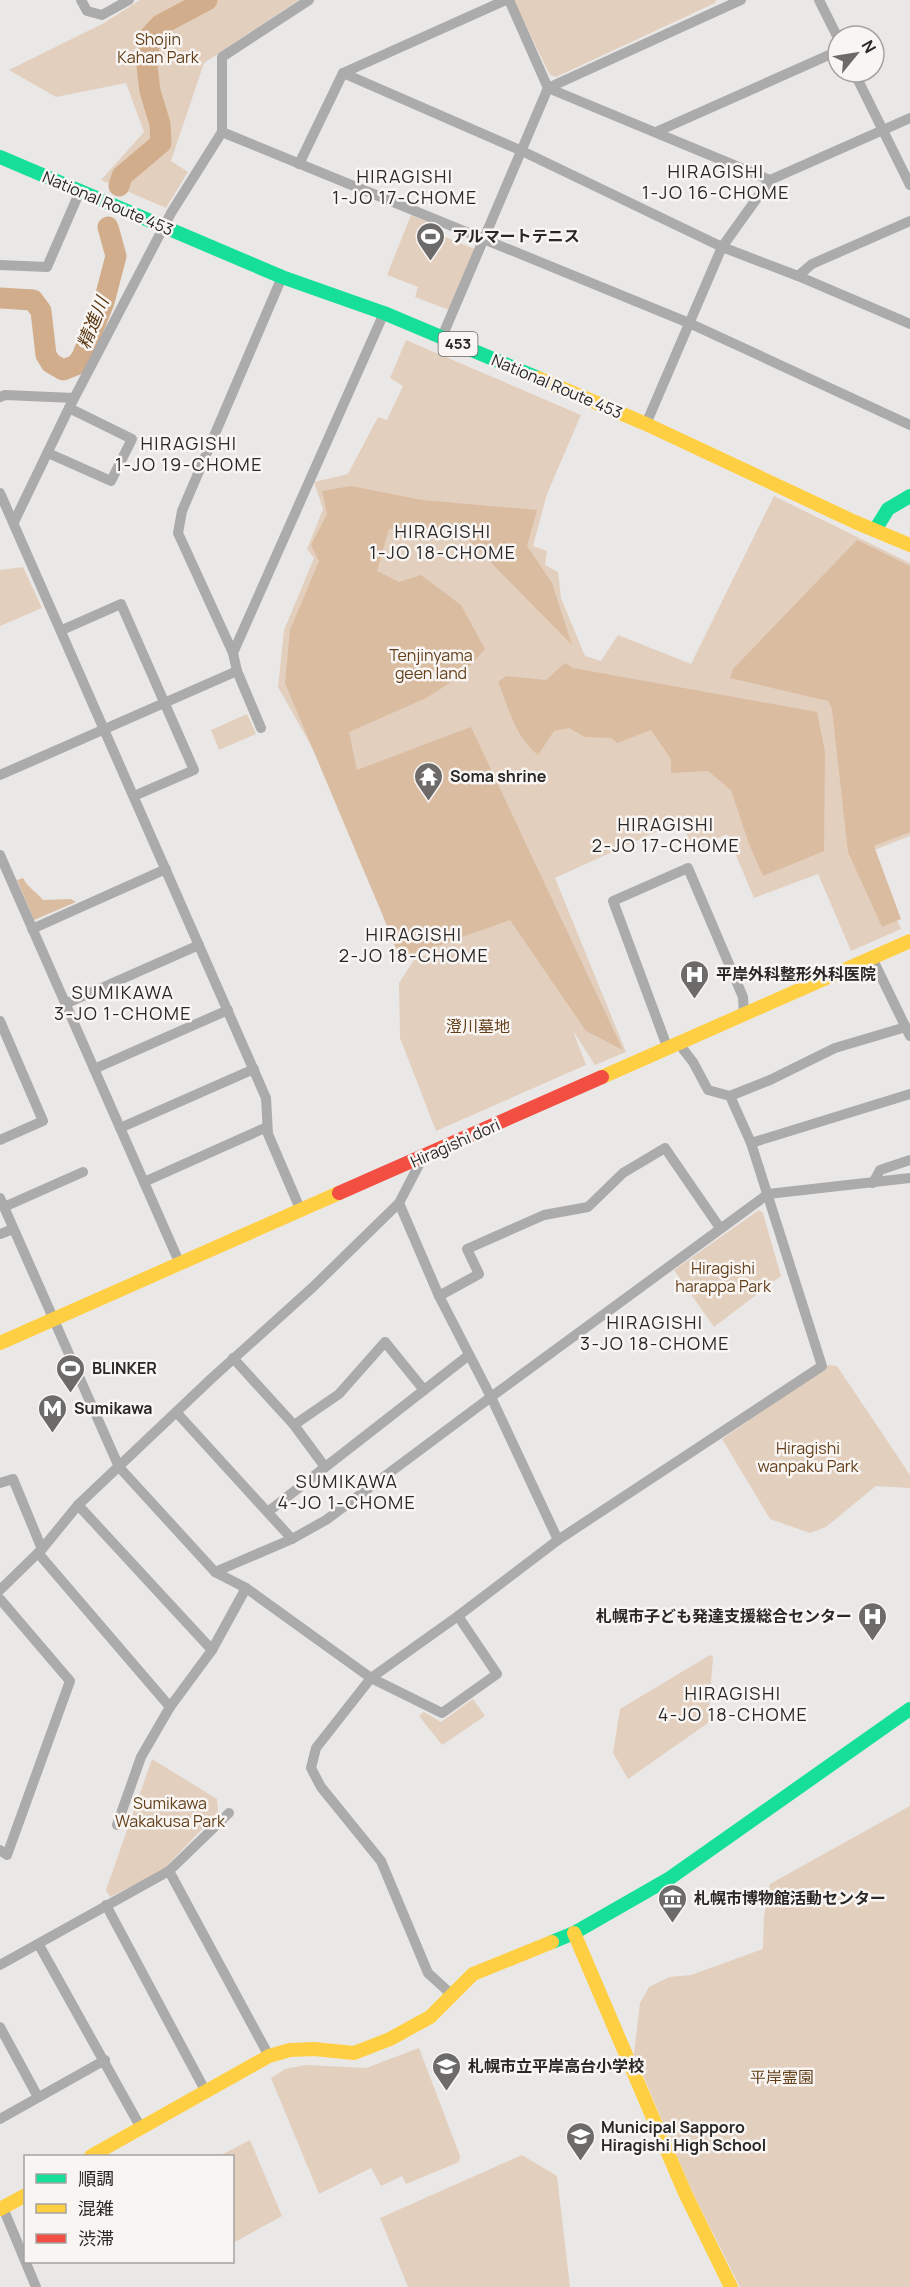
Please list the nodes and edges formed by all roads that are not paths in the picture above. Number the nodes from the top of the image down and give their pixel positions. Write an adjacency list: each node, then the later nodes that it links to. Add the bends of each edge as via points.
1 (81, 0): 2 (street, via 87,11 102,15)
2 (129, 0)
3 (309, 0): 14 (street, via 222,57)
4 (507, 0): 9 (street); 11 (street)
5 (819, 0): 7 (street)
6 (735, 1): 11 (street)
7 (831, 24)
8 (826, 56): 15 (street)
9 (343, 73): 16 (street); 18 (street)
10 (860, 84): 13 (street)
11 (548, 88): 15 (street); 16 (street)
12 (910, 118): 13 (street)
13 (882, 130): 19 (street); 20 (street)
14 (222, 132): 18 (street); 23 (street)
15 (656, 132): 19 (street)
16 (522, 151): 24 (street); 25 (street)
17 (0, 157): 21 (main road, National Route 453 / 453)
18 (299, 164): 24 (street)
19 (770, 180): 25 (street)
20 (910, 185)
21 (80, 190): 23 (main road, National Route 453 / 453); 26 (street, via 47,267)
22 (910, 221): 27 (street, via 812,264)
23 (165, 227): 28 (main road, National Route 453 / 453); 34 (street)
24 (485, 238): 30 (street); 32 (street)
25 (722, 248): 27 (street); 30 (street)
26 (0, 265)
27 (798, 276): 31 (street)
28 (282, 277): 29 (main road, National Route 453 / 453); 44 (street, via 182,511 178,533)
29 (384, 313): 32 (main road, National Route 453 / 453); 44 (street)
30 (689, 323): 35 (street); 36 (street)
31 (910, 324)
32 (442, 337): 35 (main road, National Route 453 / 453)
33 (0, 397): 34 (street, via 5,394)
34 (72, 403): 37 (street); 37 (street, via 132,440 111,481)
35 (646, 424): 41 (main road, National Route 453 / 453)
36 (910, 425)
37 (48, 453): 40 (street)
38 (0, 493): 40 (street)
39 (910, 496): 41 (main road, via 882,514)
40 (14, 522): 43 (street)
41 (875, 530): 42 (main road, National Route 453 / 453)
42 (910, 545)
43 (62, 630): 46 (street, via 121,604); 48 (street)
44 (233, 653): 45 (street)
45 (237, 671): 46 (street); 47 (street)
46 (164, 703): 48 (street); 50 (street, via 194,770)
47 (261, 728)
48 (105, 729): 49 (street); 50 (street)
49 (0, 775)
50 (134, 796): 52 (street)
51 (0, 855): 53 (street)
52 (166, 869): 53 (street); 55 (street)
53 (32, 928): 57 (street)
54 (910, 941): 56 (main road, Hiragishi dori)
55 (199, 945): 57 (street); 58 (street)
56 (872, 958): 59 (main road, Hiragishi dori); 61 (street)
57 (65, 1004): 64 (street)
58 (228, 1010): 64 (street); 65 (street)
59 (744, 1015): 63 (main road, Hiragishi dori); 63 (street, via 743,997 688,868 613,901)
60 (0, 1021): 62 (street)
61 (908, 1031): 67 (street, via 836,1048)
62 (4, 1040): 70 (street, via 43,1121)
63 (673, 1047): 67 (street, via 693,1062 708,1090); 72 (main road, Hiragishi dori)
64 (94, 1069): 69 (street)
65 (254, 1069): 68 (street, via 266,1098); 69 (street)
66 (910, 1094): 71 (street)
67 (730, 1096): 71 (street)
68 (267, 1127): 76 (street); 81 (street)
69 (120, 1128): 76 (street)
70 (0, 1140)
71 (751, 1143): 78 (street)
72 (423, 1157): 80 (street); 81 (main road, Hiragishi dori)
73 (910, 1160): 77 (street, via 880,1170)
74 (83, 1172): 79 (street)
75 (910, 1178): 77 (street)
76 (144, 1182): 85 (street)
77 (873, 1183): 78 (street)
78 (768, 1194): 83 (street); 101 (street, via 822,1366)
79 (2, 1202): 82 (street)
80 (399, 1203): 86 (street); 90 (street)
81 (301, 1211): 85 (main road, Hiragishi dori)
82 (13, 1228): 84 (street); 87 (street)
83 (720, 1228): 86 (street, via 665,1148 623,1173 588,1207 544,1215 467,1250 478,1274); 92 (street)
84 (0, 1234)
85 (180, 1264): 87 (main road, Hiragishi dori)
86 (439, 1296): 89 (street)
87 (53, 1319): 88 (main road, Hiragishi dori); 95 (street)
88 (0, 1343)
89 (469, 1355): 91 (street); 92 (street)
90 (233, 1358): 93 (street); 94 (street)
91 (424, 1390): 94 (street, via 386,1342 339,1394); 96 (street)
92 (491, 1397): 100 (street, via 326,1520); 101 (street)
93 (177, 1413): 95 (street); 99 (street)
94 (294, 1425): 96 (street)
95 (119, 1467): 98 (street); 103 (street)
96 (325, 1467): 99 (street)
97 (0, 1483): 102 (street, via 12,1479)
98 (78, 1505): 102 (street); 108 (street)
99 (269, 1511): 100 (street)
100 (292, 1539): 103 (street)
101 (558, 1540): 107 (street)
102 (40, 1551): 105 (street); 110 (street)
103 (215, 1572): 104 (street)
104 (246, 1588): 108 (street); 109 (street)
105 (0, 1590)
106 (0, 1599): 114 (street, via 70,1682 7,1855)
107 (458, 1616): 109 (street); 109 (street, via 497,1674 442,1713)
108 (212, 1650): 110 (street)
109 (371, 1678): 120 (street, via 316,1748 311,1768 321,1787 381,1861 428,1973)
110 (170, 1707): 113 (street, via 141,1757)
111 (910, 1709): 117 (main road, via 670,1878)
112 (229, 1813): 115 (street)
113 (117, 1825)
114 (0, 1850)
115 (169, 1871): 116 (street); 122 (street)
116 (105, 1905): 118 (street); 124 (street)
117 (574, 1933): 120 (main road, via 473,1974); 134 (main road, via 685,2193)
118 (39, 1945): 119 (street); 123 (street)
119 (0, 1965)
120 (451, 1995): 122 (main road, via 430,2018 354,2053 314,2049)
121 (0, 2027): 125 (street)
122 (269, 2056): 124 (main road)
123 (105, 2060): 125 (street); 127 (street)
124 (206, 2092): 127 (main road)
125 (38, 2097): 126 (street)
126 (0, 2119)
127 (141, 2127): 128 (main road)
128 (95, 2155)
129 (24, 2196): 130 (main road)
130 (1, 2209): 131 (street)
131 (24, 2260)
132 (25, 2263): 133 (street)
133 (36, 2287)
134 (731, 2287)

